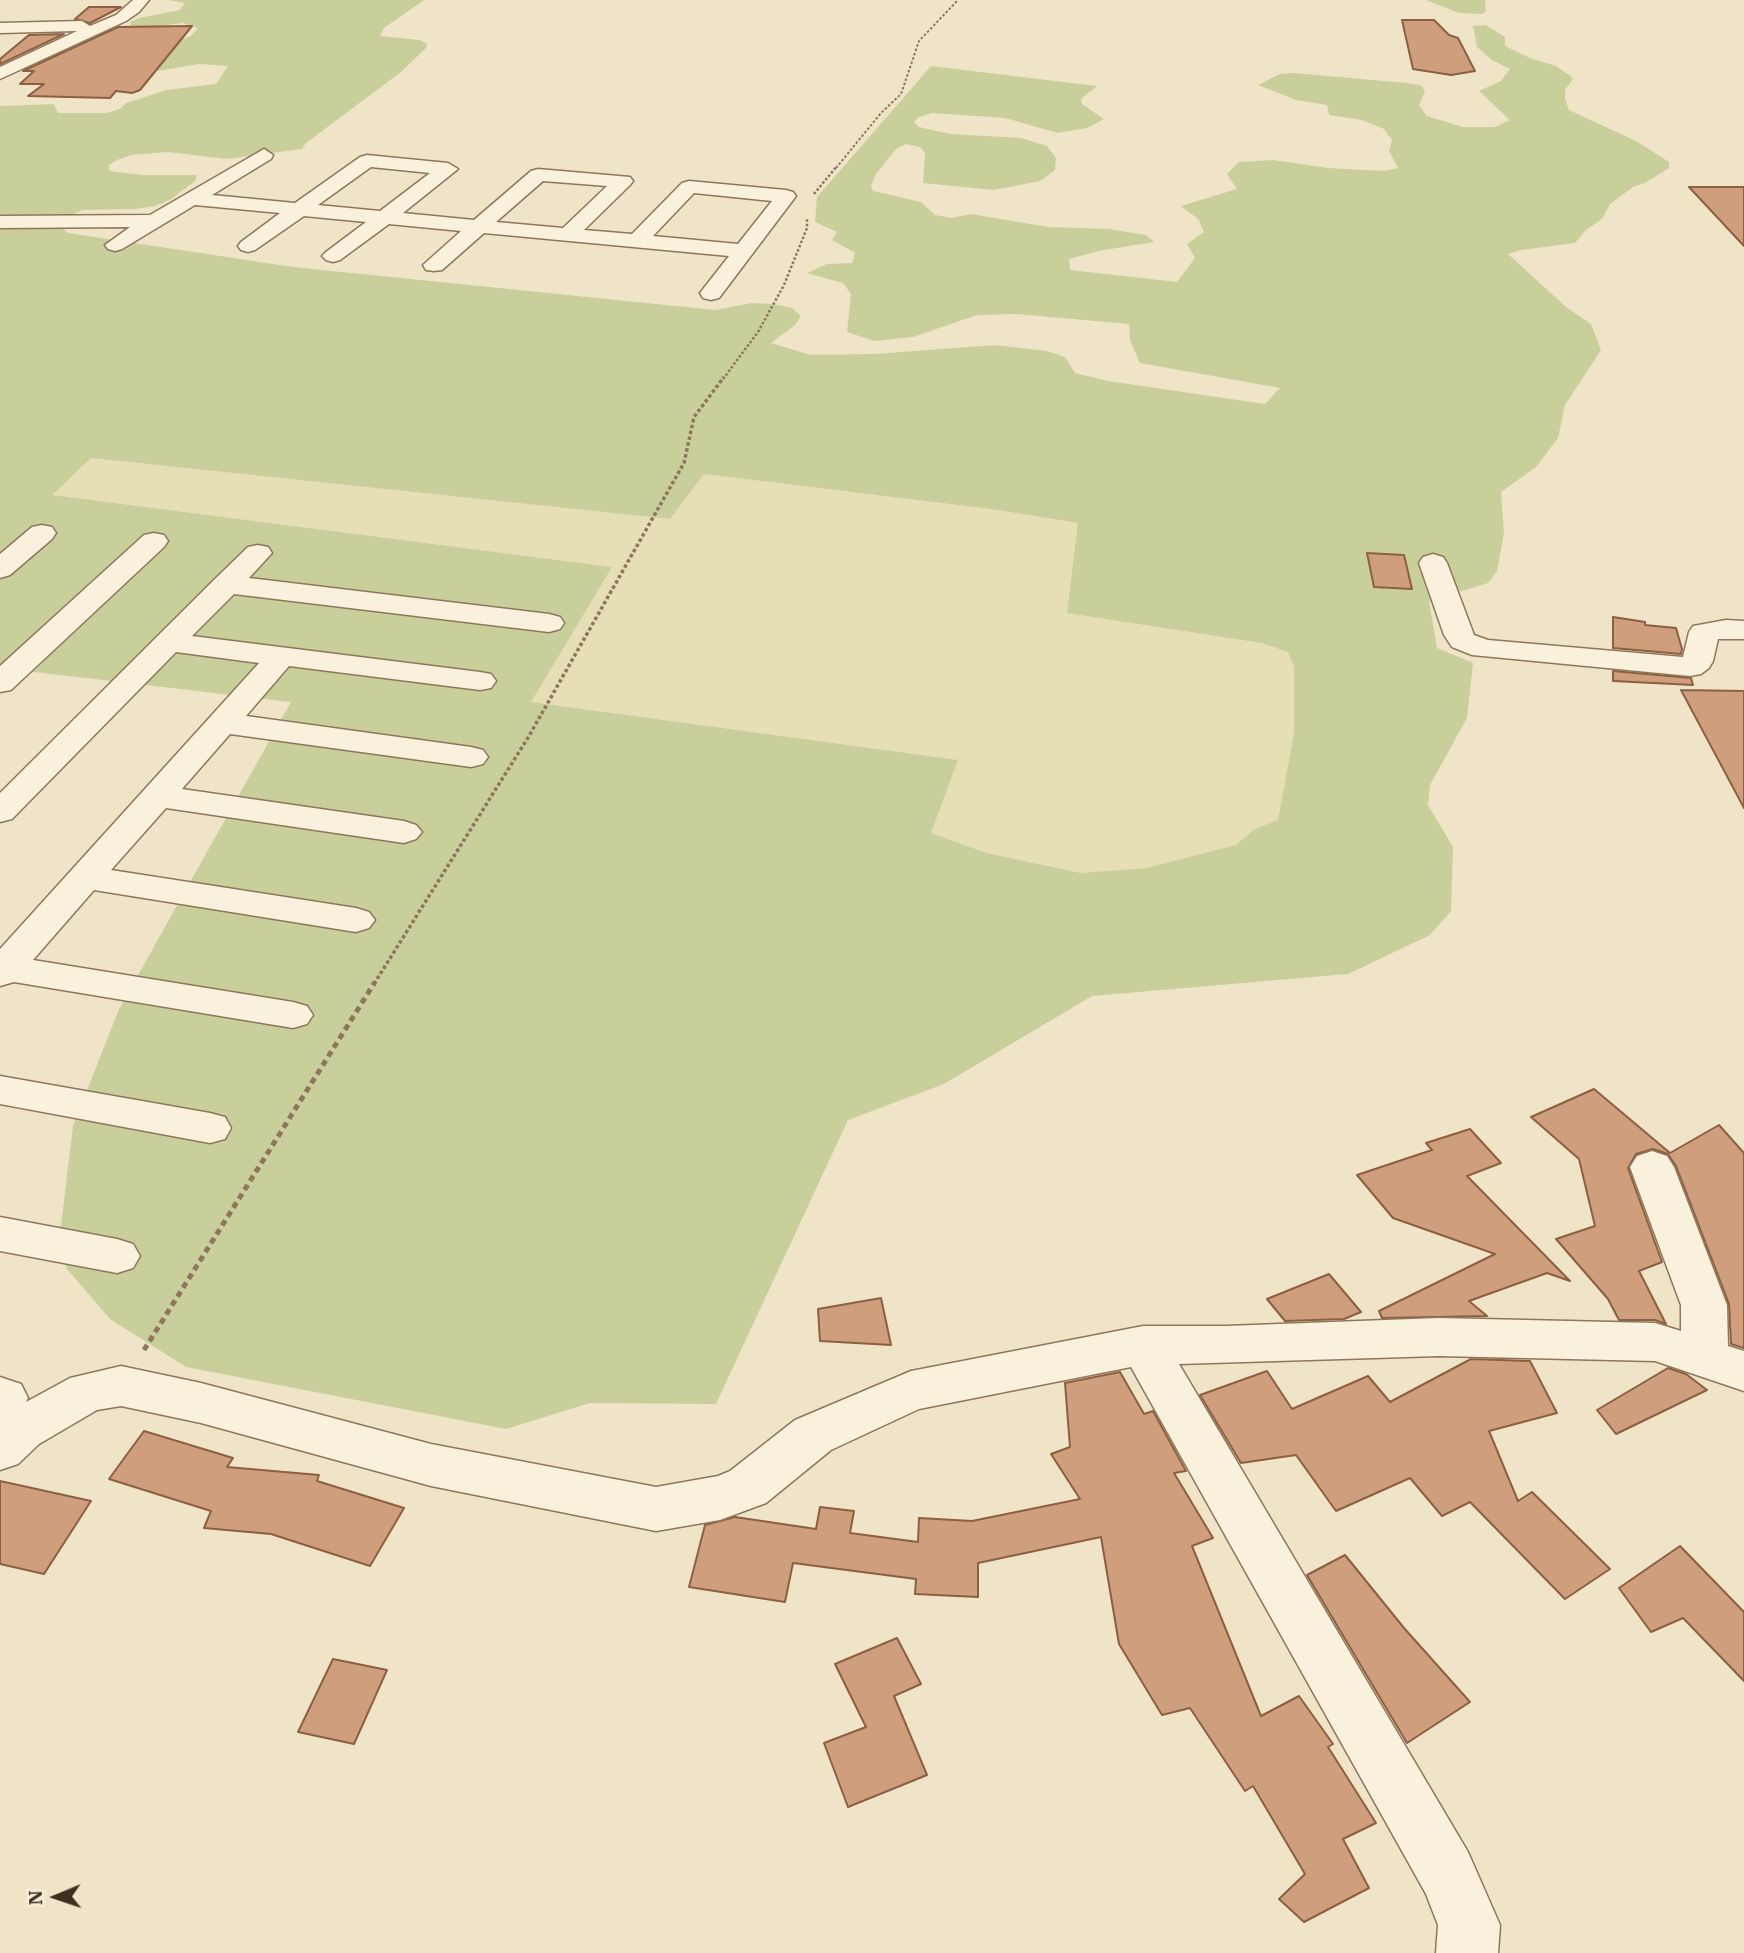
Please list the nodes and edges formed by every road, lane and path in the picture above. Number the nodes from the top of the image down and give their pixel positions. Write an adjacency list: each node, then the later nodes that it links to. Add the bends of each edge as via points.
1 (141, 0): 3 (street)
2 (958, 0): 8 (path, via 919,41 901,94)
3 (106, 26): 4 (street); 5 (street)
4 (0, 28)
5 (0, 74)
6 (264, 155): 7 (street)
7 (191, 199): 9 (street); 12 (street)
8 (807, 202)
9 (299, 209): 11 (street); 11 (street, via 367,161 448,169); 18 (street)
10 (807, 215): 51 (path, via 807,228 784,285 758,332 694,417 684,463 529,736)
11 (384, 217): 14 (street); 20 (street)
12 (155, 221): 13 (street); 17 (street)
13 (0, 222)
14 (480, 226): 15 (street); 15 (street, via 538,175 623,181); 21 (street)
15 (568, 234): 16 (street)
16 (637, 241): 19 (street); 19 (street, via 689,187 786,196)
17 (115, 245)
18 (248, 246)
19 (743, 251): 22 (street)
20 (333, 256)
21 (433, 265)
22 (710, 293)
23 (42, 533): 26 (street)
24 (154, 541): 34 (street)
25 (258, 553): 28 (street)
26 (5, 559)
27 (1433, 563): 30 (street, via 1459,635 1483,649 1690,667 1698,661 1704,632)
28 (226, 584): 29 (street); 31 (street)
29 (549, 623)
30 (1744, 630)
31 (169, 642): 32 (street); 38 (street)
32 (279, 658): 33 (street); 35 (street)
33 (480, 681)
34 (0, 683)
35 (222, 723): 36 (street); 37 (street)
36 (471, 757)
37 (157, 796): 39 (street); 40 (street)
38 (0, 812)
39 (404, 832)
40 (85, 877): 41 (street); 42 (street)
41 (356, 920)
42 (2, 971): 43 (street)
43 (293, 1015)
44 (0, 1090): 45 (street)
45 (210, 1128)
46 (1652, 1167): 50 (street)
47 (0, 1234): 48 (street)
48 (117, 1256)
49 (1143, 1345): 50 (street, via 1439,1337 1655,1342); 51 (street, via 911,1391 813,1435 748,1487 720,1498 656,1509 431,1465); 53 (street, via 1447,1873 1469,1925)
50 (1725, 1365)
51 (121, 1386): 52 (street, via 88,1392 22,1429)
52 (0, 1449)
53 (1467, 1953)

